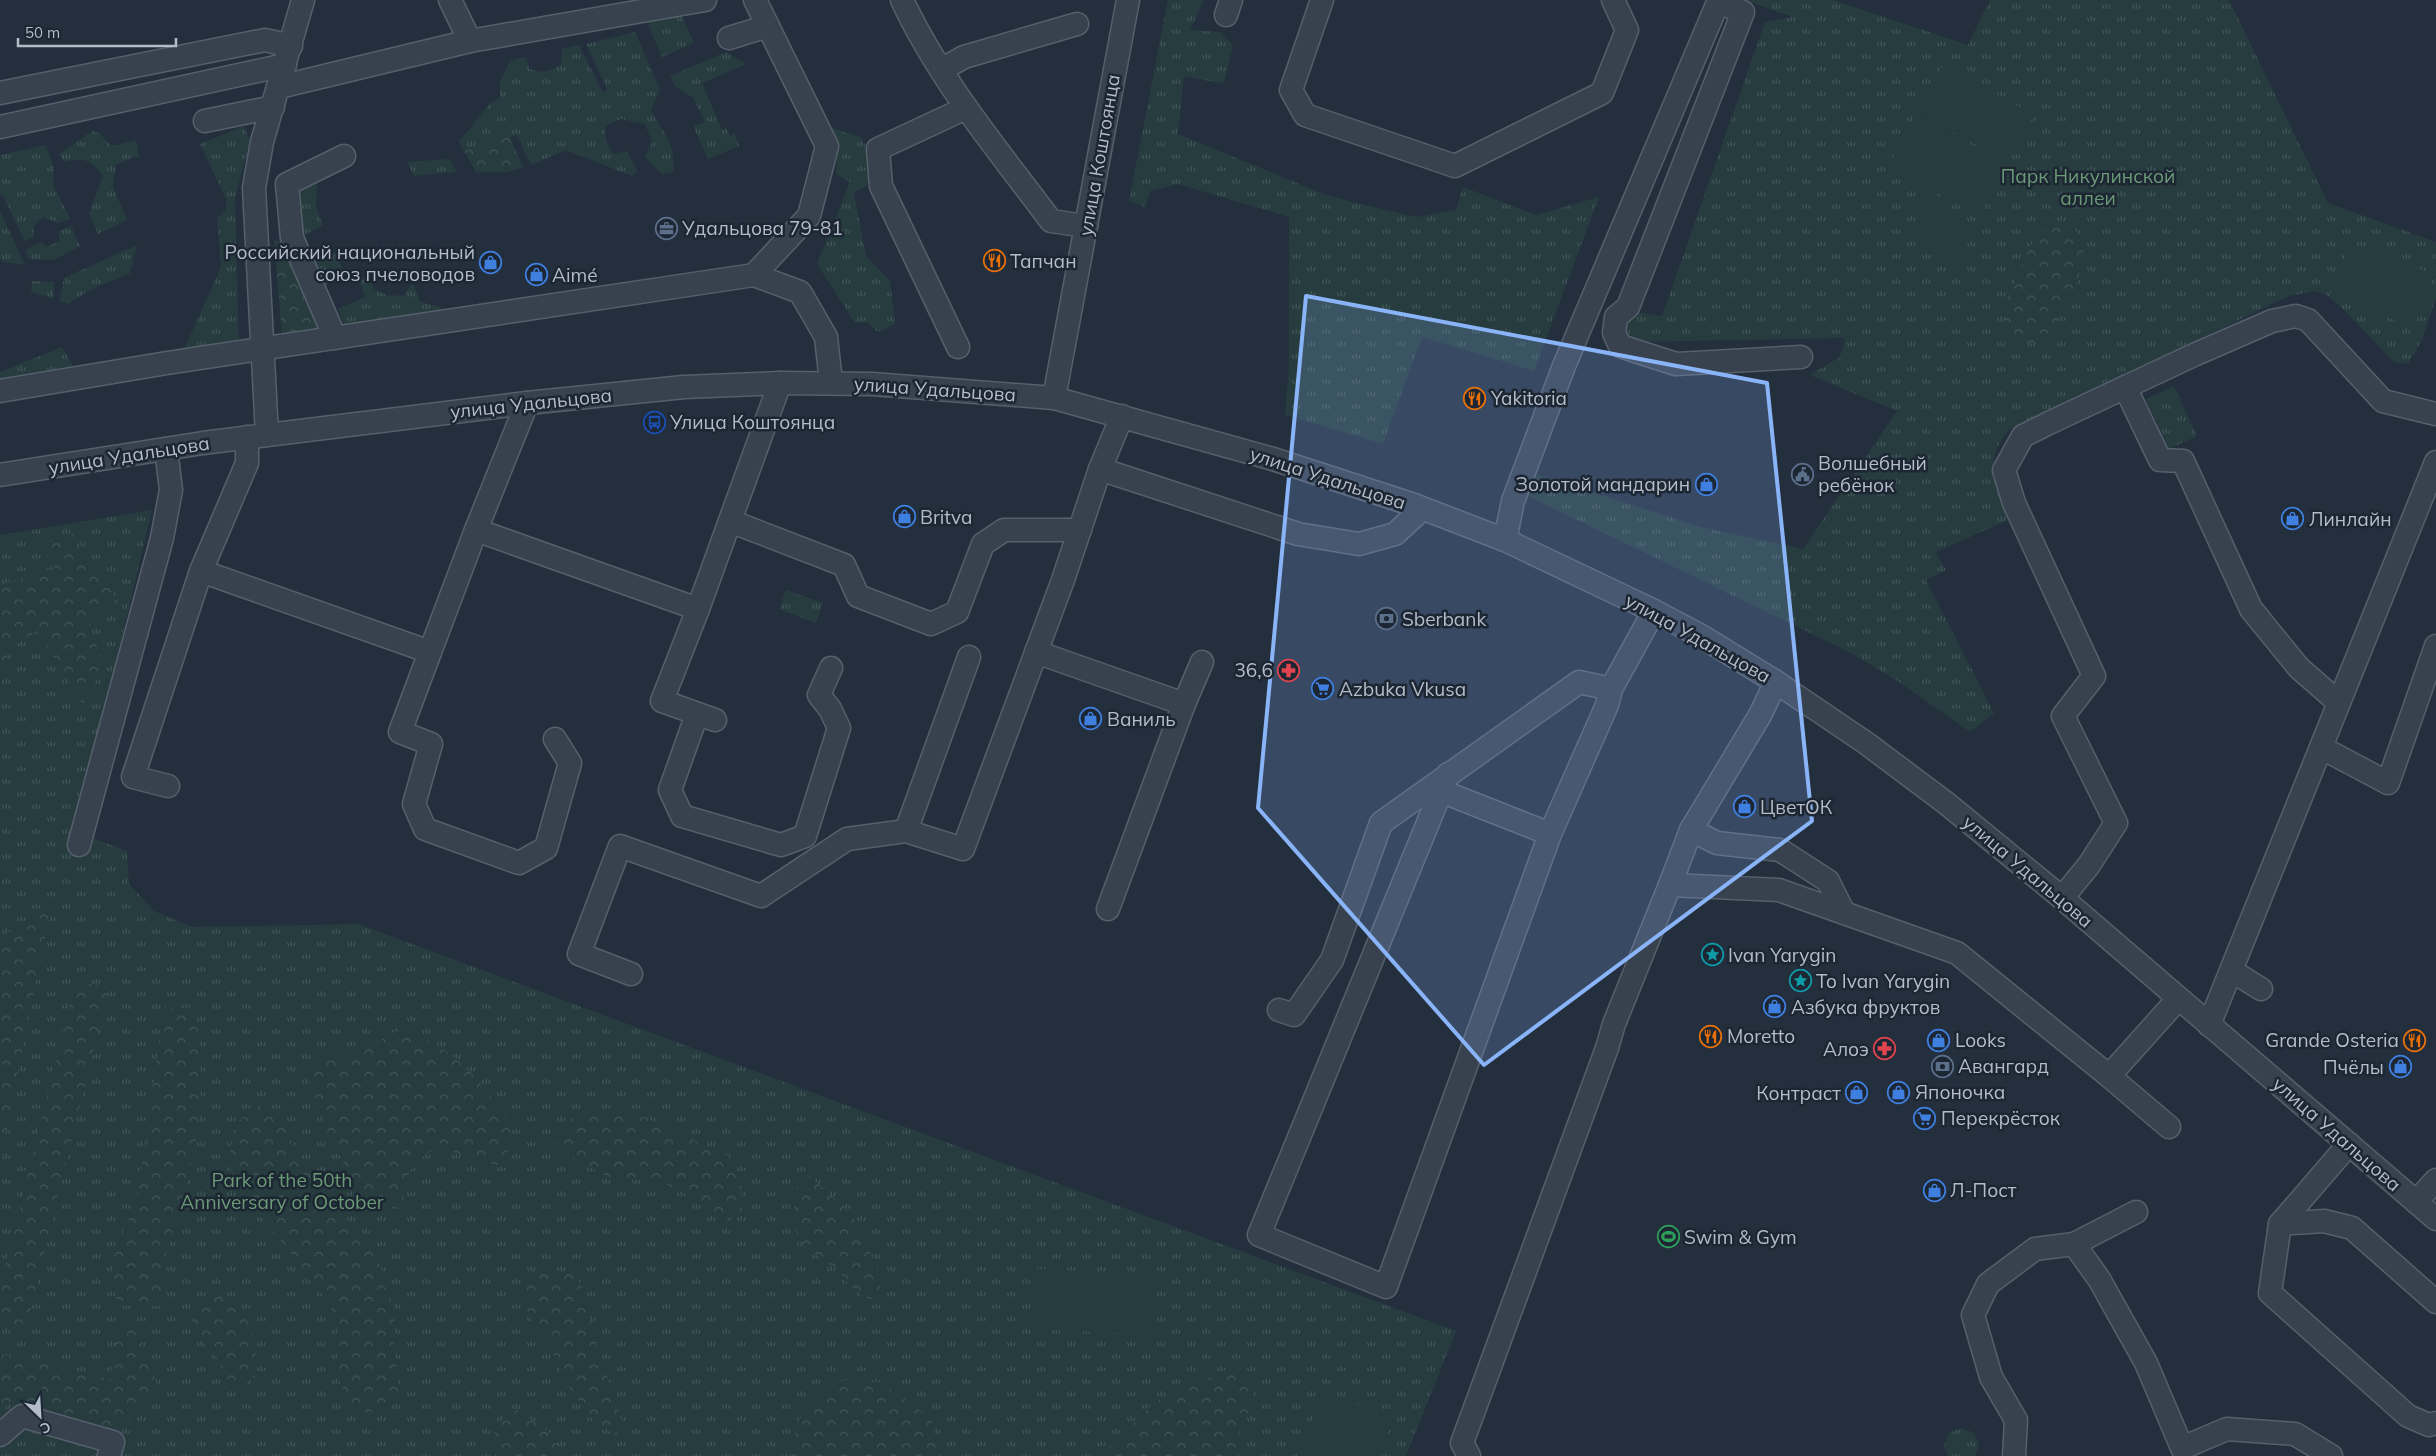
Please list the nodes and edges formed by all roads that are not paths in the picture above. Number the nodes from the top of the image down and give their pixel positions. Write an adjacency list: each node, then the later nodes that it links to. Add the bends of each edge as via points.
1 (303, 0): 15 (street)
2 (450, 0): 14 (street)
3 (705, 0): 10 (street)
4 (754, 0): 12 (street)
5 (902, 0): 16 (street, via 919,36)
6 (1128, 0): 23 (street, улица Коштоянца)
7 (1322, 0): 8 (street, via 1291,90 1305,115 1455,166 1602,94 1627,30)
8 (1613, 0)
9 (1719, 1): 28 (street, via 1742,12 1628,307 1616,317 1614,332 1620,346 1676,364); 46 (street, via 1564,366 1513,501)
10 (677, 2): 14 (street)
11 (1077, 24): 16 (street, via 964,57)
12 (768, 26): 13 (street); 24 (street, via 827,146 809,216)
13 (729, 38)
14 (470, 41): 18 (street)
15 (288, 56): 17 (street, via 266,40); 18 (street); 21 (street)
16 (941, 70): 19 (street)
17 (0, 93)
18 (276, 97): 20 (street); 27 (street, via 262,142 254,188)
19 (966, 108): 23 (street, via 1051,221); 26 (street, via 878,149 881,186)
20 (205, 121)
21 (0, 127)
22 (344, 156): 25 (street, via 286,184 292,238)
23 (1086, 226): 33 (street, улица Коштоянца)
24 (754, 275): 25 (street); 29 (street, via 800,292 826,337)
25 (335, 338): 27 (street)
26 (958, 347)
27 (262, 349): 32 (street); 37 (street)
28 (1801, 357)
29 (831, 382): 30 (street, улица Удальцова); 33 (street, улица Удальцова)
30 (780, 383): 34 (street, улица Удальцова, via 684,387); 43 (street)
31 (2125, 388): 35 (street, via 2272,321 2296,316 2308,320 2383,401); 58 (street, via 2160,460 2183,460 2251,608 2299,668); 69 (street, via 2022,436 2004,470 2014,503 2094,676 2063,716 2116,823 2089,865)
32 (0, 391)
33 (1054, 398): 36 (street, улица Удальцова)
34 (527, 403): 37 (street, улица Удальцова); 44 (street)
35 (2436, 414)
36 (1122, 416): 39 (street); 42 (street, улица Удальцова, via 1273,459)
37 (257, 436): 38 (street, улица Удальцова); 47 (street)
38 (166, 449): 41 (street, улица Удальцова); 67 (street, via 171,490 162,538)
39 (1100, 469): 42 (street, via 1298,534 1359,544 1395,534); 45 (street)
40 (2435, 469): 58 (street)
41 (0, 475)
42 (1422, 509): 46 (street, улица Удальцова)
43 (730, 521): 45 (street, via 844,565 858,596 931,624 957,612 983,544 1004,530); 48 (street)
44 (476, 530): 48 (street); 51 (street)
45 (1080, 530): 52 (street)
46 (1505, 540): 49 (street, улица Удальцова)
47 (201, 571): 51 (street); 63 (street, via 133,777)
48 (698, 609): 55 (street, via 662,701 706,717 670,790 682,816 781,845 805,836 838,728 830,709 819,695)
49 (1654, 611): 56 (street, улица Удальцова); 57 (street)
50 (2436, 646): 61 (street, via 2388,783)
51 (430, 652): 60 (street, via 400,732 431,744 414,804 425,829 519,863 546,848 570,763)
52 (1036, 652): 59 (street); 65 (street, via 964,849)
53 (969, 657): 65 (street)
54 (1202, 662): 59 (street)
55 (831, 668)
56 (1776, 682): 64 (street, via 1760,715); 69 (street, улица Удальцова, via 1946,803)
57 (1611, 690): 62 (street, via 1579,682); 66 (street)
58 (2338, 702): 61 (street)
59 (1184, 704): 70 (street)
60 (555, 738)
61 (2322, 748): 72 (street)
62 (1444, 782): 66 (street); 66 (street, via 1259,1235 1386,1287); 76 (street, via 1381,823 1332,960 1294,1015)
63 (168, 786)
64 (1691, 830): 68 (street); 71 (street, via 1718,843 1780,850 1828,881)
65 (906, 831): 73 (street, via 847,839 761,896 620,846 579,954)
66 (1550, 834)
67 (78, 845)
68 (1670, 885): 71 (street, via 1779,890); 92 (street, via 1614,1024 1608,1048 1462,1443)
69 (2062, 898): 75 (street, улица Удальцова)
70 (1108, 909)
71 (1844, 913): 78 (street, via 1958,953)
72 (2232, 971): 74 (street); 77 (street)
73 (632, 974)
74 (2261, 989)
75 (2178, 1000): 77 (street, улица Удальцова); 78 (street)
76 (1280, 1010)
77 (2209, 1026): 80 (street, улица Удальцова)
78 (2109, 1076): 79 (street)
79 (2169, 1127)
80 (2349, 1144): 82 (street, улица Удальцова); 85 (street)
81 (2436, 1180): 82 (street)
82 (2416, 1202): 84 (street, улица Удальцова)
83 (2136, 1212): 86 (street)
84 (2436, 1219)
85 (2280, 1224): 87 (street, via 2324,1221 2352,1228); 88 (street, via 2270,1293 2408,1416 2429,1425)
86 (2074, 1244): 90 (street, via 2099,1280 2146,1363); 93 (street, via 2035,1250 1988,1284 1973,1315 1991,1377 2016,1420)
87 (2436, 1302)
88 (2436, 1423)
89 (0, 1435): 91 (street, via 22,1416 113,1442)
90 (2177, 1452): 94 (street, via 2227,1430 2237,1430 2295,1434)
91 (109, 1456)
92 (1469, 1456)
93 (2014, 1456)
94 (2331, 1456)

